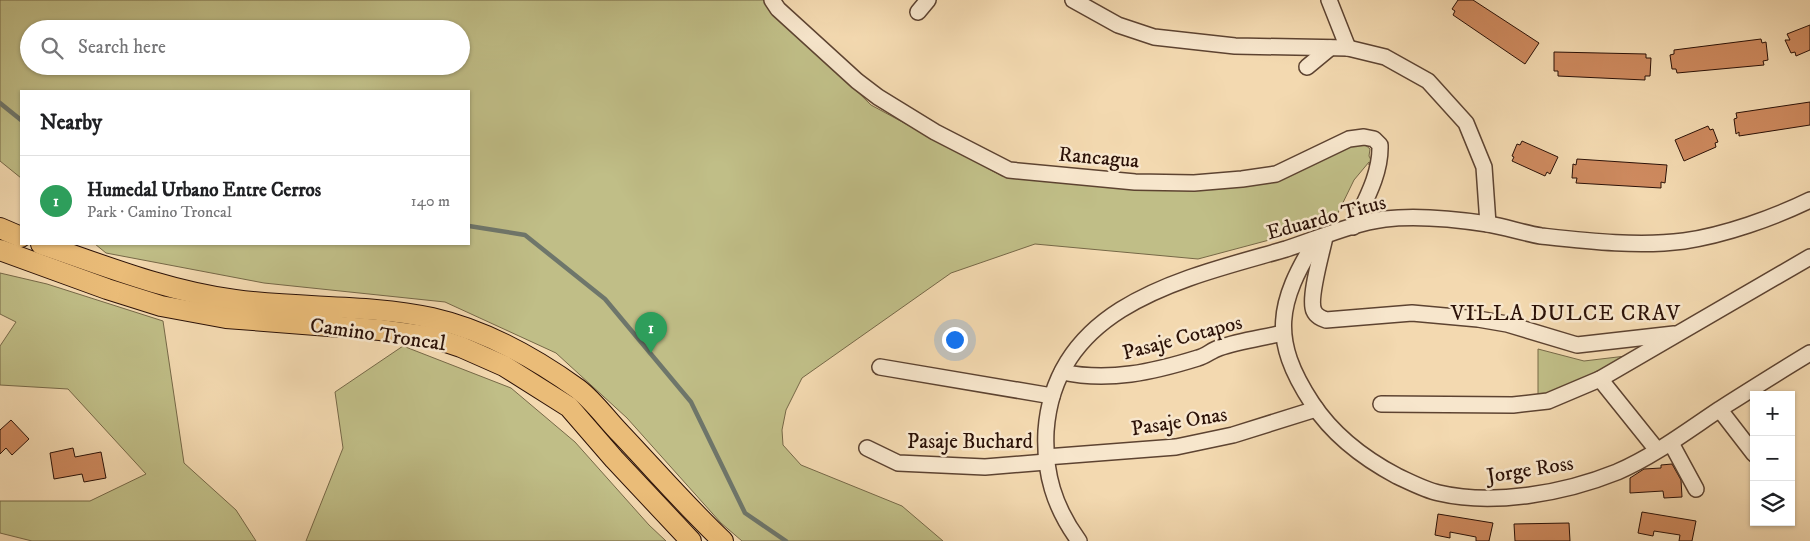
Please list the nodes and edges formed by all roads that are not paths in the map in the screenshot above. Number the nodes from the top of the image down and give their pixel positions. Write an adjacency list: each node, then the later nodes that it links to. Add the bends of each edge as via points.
1 (772, 0): 11 (street, Rancagua, via 878,98 1009,170 1135,182 1194,183 1242,179 1276,174 1349,139 1374,139 1380,145 1380,159)
2 (928, 0): 5 (street)
3 (1072, 0): 6 (street, via 1112,22 1154,38 1235,46)
4 (1329, 0): 7 (street)
5 (918, 12)
6 (1330, 48): 7 (street); 8 (street)
7 (1348, 48): 10 (street, via 1385,57 1428,81 1466,123 1484,167)
8 (1308, 67)
9 (1810, 200): 10 (street, Eduardo Titus, via 1768,218 1684,241 1639,243 1550,236)
10 (1488, 224): 11 (street, Eduardo Titus, via 1428,218 1393,219)
11 (1353, 227): 14 (street, Eduardo Titus)
12 (0, 228): 13 (main road)
13 (20, 237)
14 (1320, 238): 18 (street, via 1313,310 1319,318 1326,320 1412,313 1478,319 1507,324 1577,345); 19 (street, Jorge Ross, via 1297,270 1284,309); 22 (street, Eduardo Titus, via 1140,297 1103,320 1079,344)
15 (44, 245): 34 (main road, Camino Troncal, via 192,293 287,305 394,312 432,318 476,331 516,350 580,391 684,504)
16 (0, 250): 33 (main road, Camino Troncal, via 161,306 226,318 380,330 430,337 461,347 504,366 569,407)
17 (1810, 257): 18 (street)
18 (1683, 332): 23 (street)
19 (1283, 333): 22 (street, Pasaje Cotapos, via 1219,348 1200,358 1148,373 1112,377); 26 (street, Jorge Ross, via 1287,359)
20 (1810, 353): 27 (street, Jorge Ross)
21 (880, 367): 24 (street)
22 (1062, 372): 24 (street, Eduardo Titus)
23 (1600, 379): 25 (street, via 1548,401 1534,403); 28 (street)
24 (1052, 396): 31 (street, Eduardo Titus)
25 (1381, 404)
26 (1316, 409): 28 (street, Jorge Ross, via 1338,436 1382,468 1437,493 1457,496 1505,498 1576,485 1617,472); 31 (street, Pasaje Onas, via 1233,435 1176,447)
27 (1720, 410): 28 (street, Jorge Ross); 30 (street)
28 (1664, 447): 32 (street)
29 (867, 448): 31 (street, Pasaje Buchard, via 898,463 985,466)
30 (1750, 449)
31 (1046, 460): 35 (street, Eduardo Titus, via 1055,502)
32 (1696, 489)
33 (691, 541)
34 (723, 541)
35 (1079, 541)

